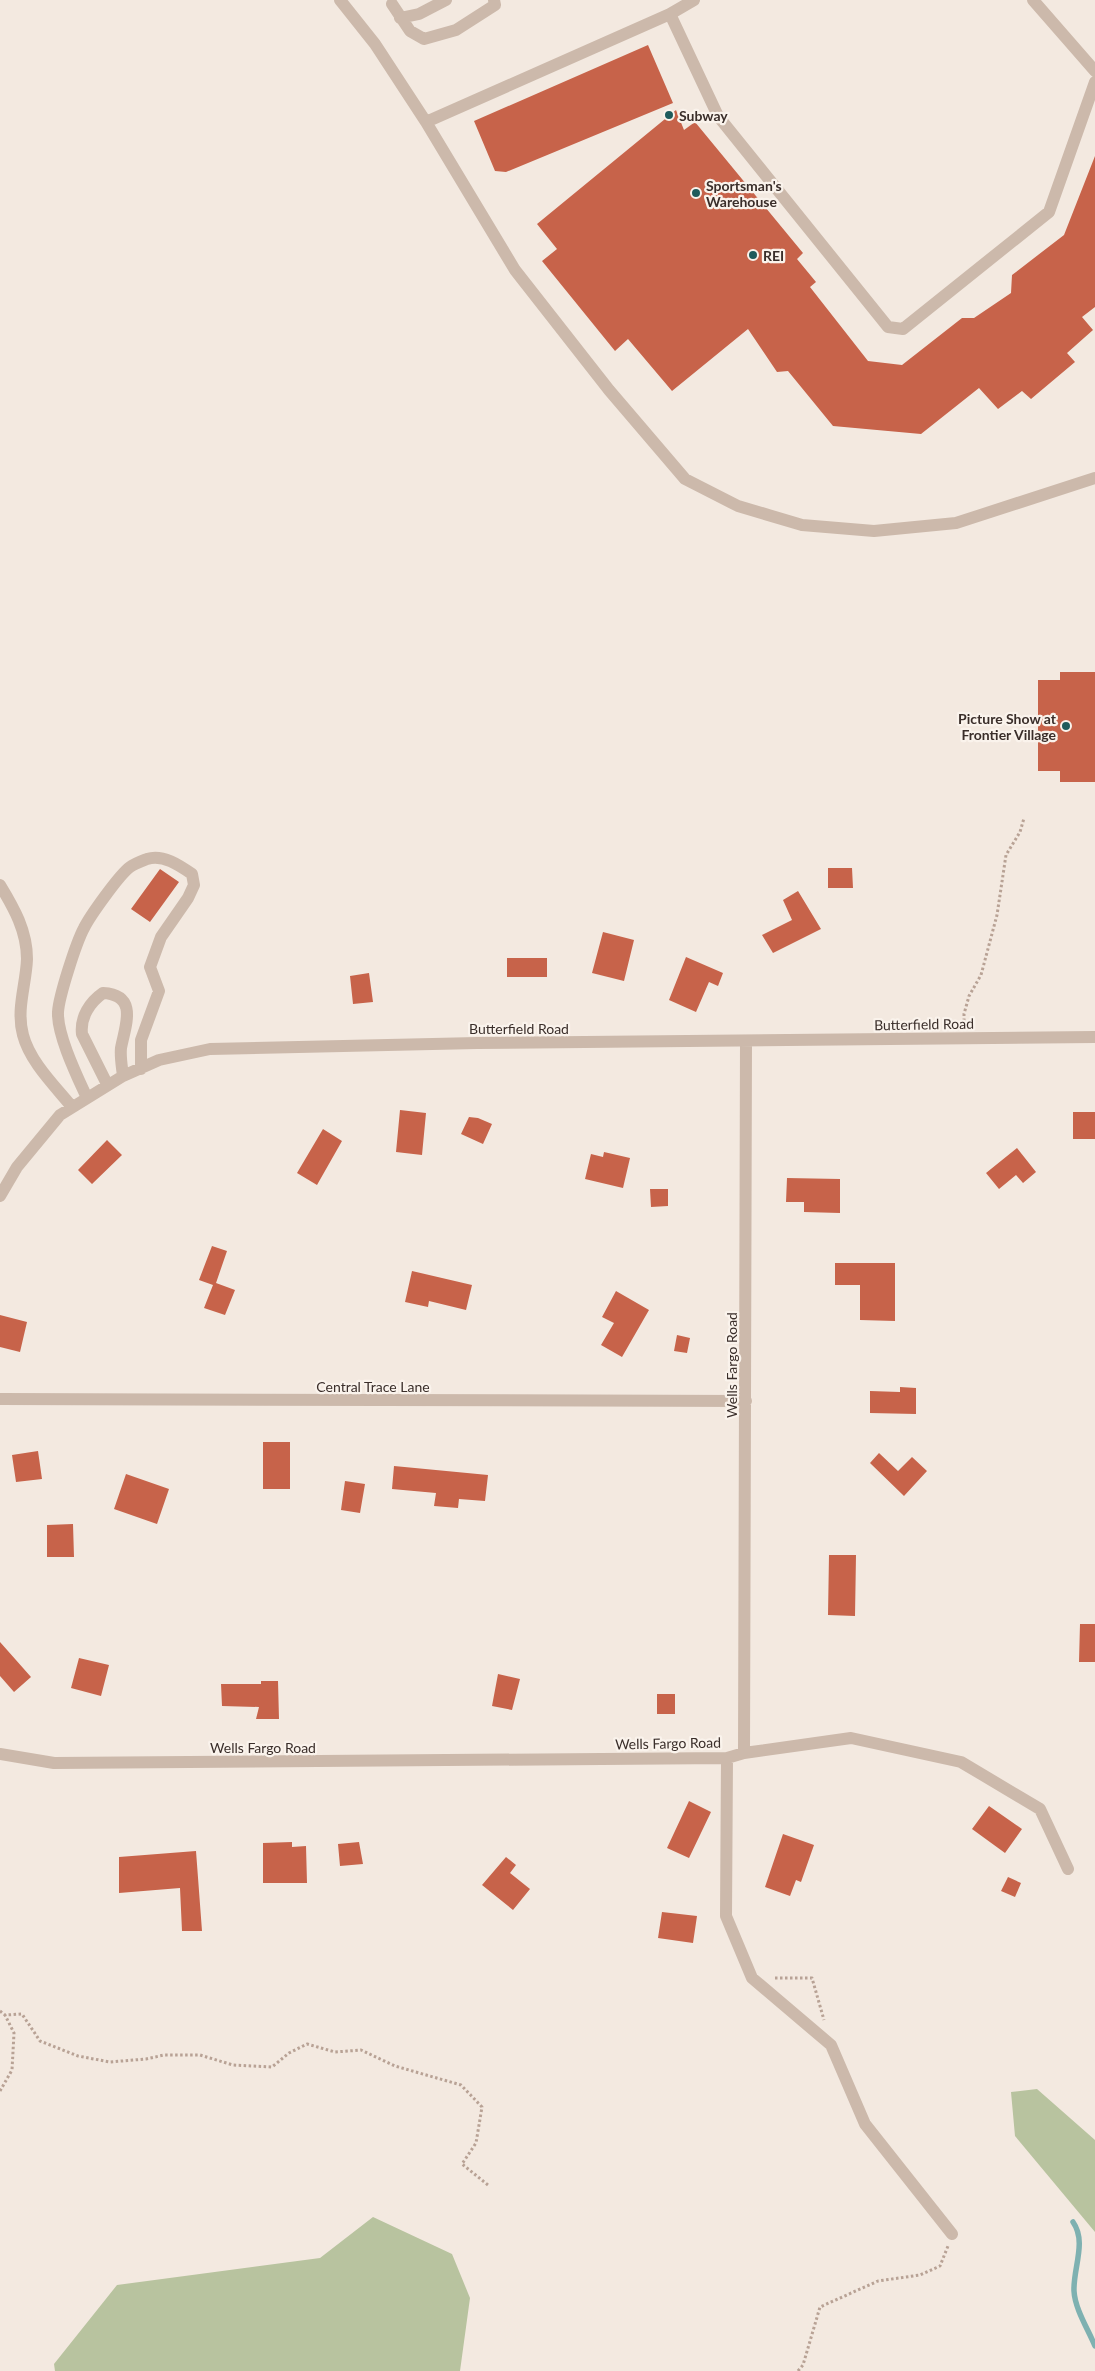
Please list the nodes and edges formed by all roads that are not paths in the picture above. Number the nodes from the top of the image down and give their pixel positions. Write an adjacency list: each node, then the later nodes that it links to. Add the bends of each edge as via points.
1 (340, 0): 11 (street, via 375,44)
2 (446, 0): 8 (street, via 419,14)
3 (694, 0): 7 (street)
4 (1033, 0): 9 (street)
5 (495, 2): 8 (street, via 456,30 424,38 410,31)
6 (392, 4): 8 (street)
7 (670, 14): 10 (street, via 718,116 888,327 903,329 1049,212); 11 (street)
8 (400, 18)
9 (1095, 70)
10 (1095, 82)
11 (426, 122): 12 (street, via 515,270 609,390 685,479 738,506 802,525 874,531 956,523)
12 (1095, 478)
13 (0, 885): 20 (street, via 16,910 25,935 27,959 19,1016 23,1037 43,1071)
14 (1095, 1037): 15 (street, Butterfield Road)
15 (746, 1041): 16 (street, Butterfield Road, via 210,1049 158,1060); 23 (street, Wells Fargo Road)
16 (141, 1068): 17 (street, Butterfield Road); 19 (street, via 141,1040 158,991 150,967 162,937 194,885 192,874 163,858 148,859 130,868 84,927 70,968 58,1012 72,1065)
17 (122, 1076): 18 (street, Butterfield Road); 18 (street, via 121,1050 128,1012 126,1004 117,996 104,993 89,1007 81,1026)
18 (107, 1084): 19 (street, Butterfield Road)
19 (87, 1098): 20 (street, Butterfield Road)
20 (72, 1107): 21 (street, Butterfield Road, via 60,1115 17,1167)
21 (0, 1196)
22 (0, 1399): 23 (street, Central Trace Lane)
23 (746, 1401): 24 (street, Wells Fargo Road)
24 (744, 1753): 26 (street, Wells Fargo Road); 27 (street, via 850,1738 961,1762 1040,1809)
25 (0, 1754): 26 (street, Wells Fargo Road, via 54,1763)
26 (726, 1758): 28 (street, via 726,1916 752,1978 831,2045 865,2124)
27 (1068, 1869)
28 (952, 2234)

